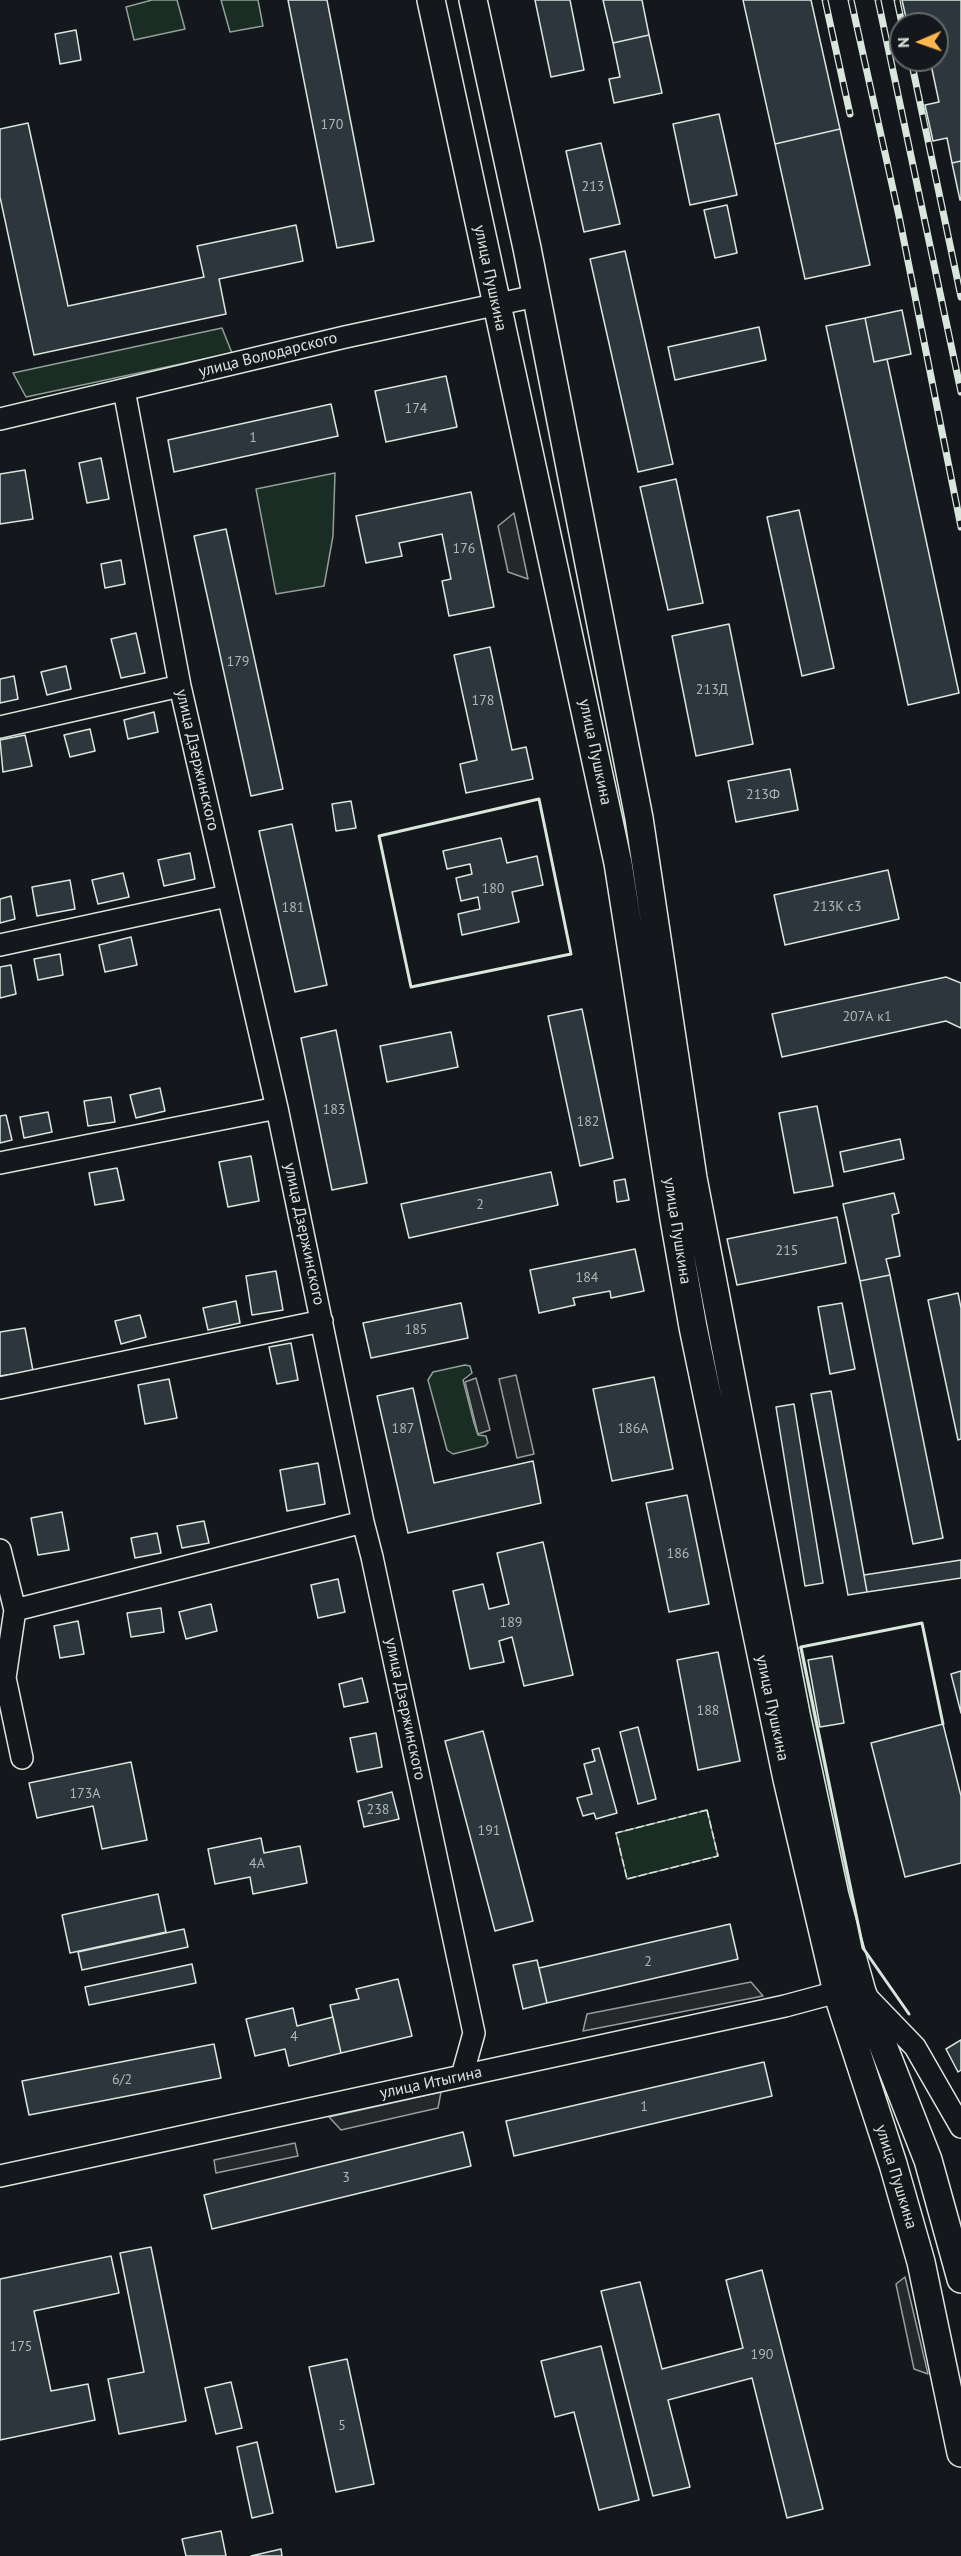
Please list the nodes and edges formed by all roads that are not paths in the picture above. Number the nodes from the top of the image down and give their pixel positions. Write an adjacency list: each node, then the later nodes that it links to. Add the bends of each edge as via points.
1 (431, 0): 4 (main road, улица Пушкина)
2 (473, 0): 3 (main road, улица Пушкина)
3 (536, 296): 4 (street, улица Володарского); 19 (main road, улица Пушкина, via 639,818 682,1114 716,1307 835,1896)
4 (496, 306): 5 (street, улица Володарского, via 345,337); 19 (main road, улица Пушкина, via 618,863 693,1327 787,1779)
5 (124, 390): 6 (street, улица Володарского); 7 (street, улица Дзержинского)
6 (0, 419)
7 (180, 686): 8 (street); 9 (street, улица Дзержинского)
8 (0, 727)
9 (227, 896): 10 (street); 11 (street, улица Дзержинского)
10 (0, 945)
11 (277, 1108): 12 (street); 13 (street, улица Дзержинского)
12 (0, 1163)
13 (322, 1321): 14 (street); 15 (street, улица Дзержинского)
14 (0, 1388)
15 (363, 1522): 17 (street); 20 (street, улица Дзержинского, via 474,2033)
16 (0, 1550): 17 (street)
17 (15, 1610): 18 (street, via 5,1678)
18 (22, 1758)
19 (850, 1992): 20 (street, улица Итыгина); 21 (street, via 915,2047); 23 (main road, улица Пушкина, via 928,2160); 24 (main road, улица Пушкина, via 921,2262)
20 (462, 2076): 22 (street, улица Итыгина)
21 (961, 2127)
22 (0, 2176)
23 (961, 2279)
24 (961, 2453)

